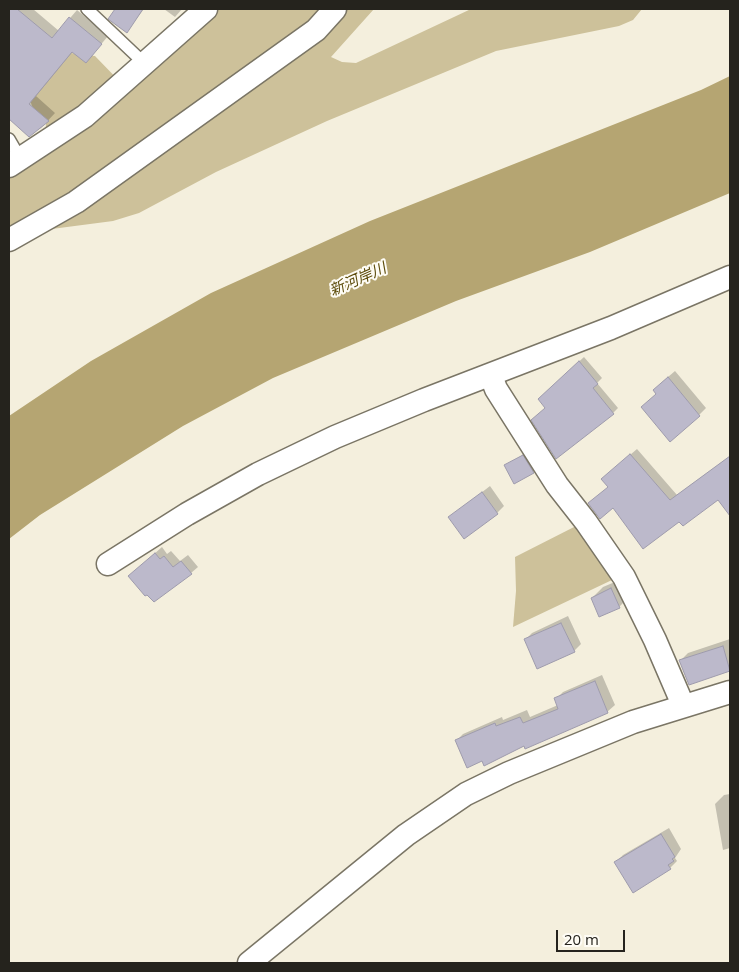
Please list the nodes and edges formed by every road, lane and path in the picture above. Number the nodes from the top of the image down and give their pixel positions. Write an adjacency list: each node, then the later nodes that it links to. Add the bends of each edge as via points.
1 (87, 9): 4 (lane)
2 (206, 9): 4 (street)
3 (335, 9): 6 (street, via 316,30 76,202)
4 (144, 63): 5 (street, via 85,116)
5 (13, 154)
6 (9, 240)
7 (728, 282): 8 (street)
8 (490, 376): 9 (street, via 335,437 258,474); 11 (street, via 557,485 624,577)
9 (108, 564)
10 (730, 692): 11 (street)
11 (683, 705): 12 (street, via 576,744 466,794 406,835)
12 (249, 963)

